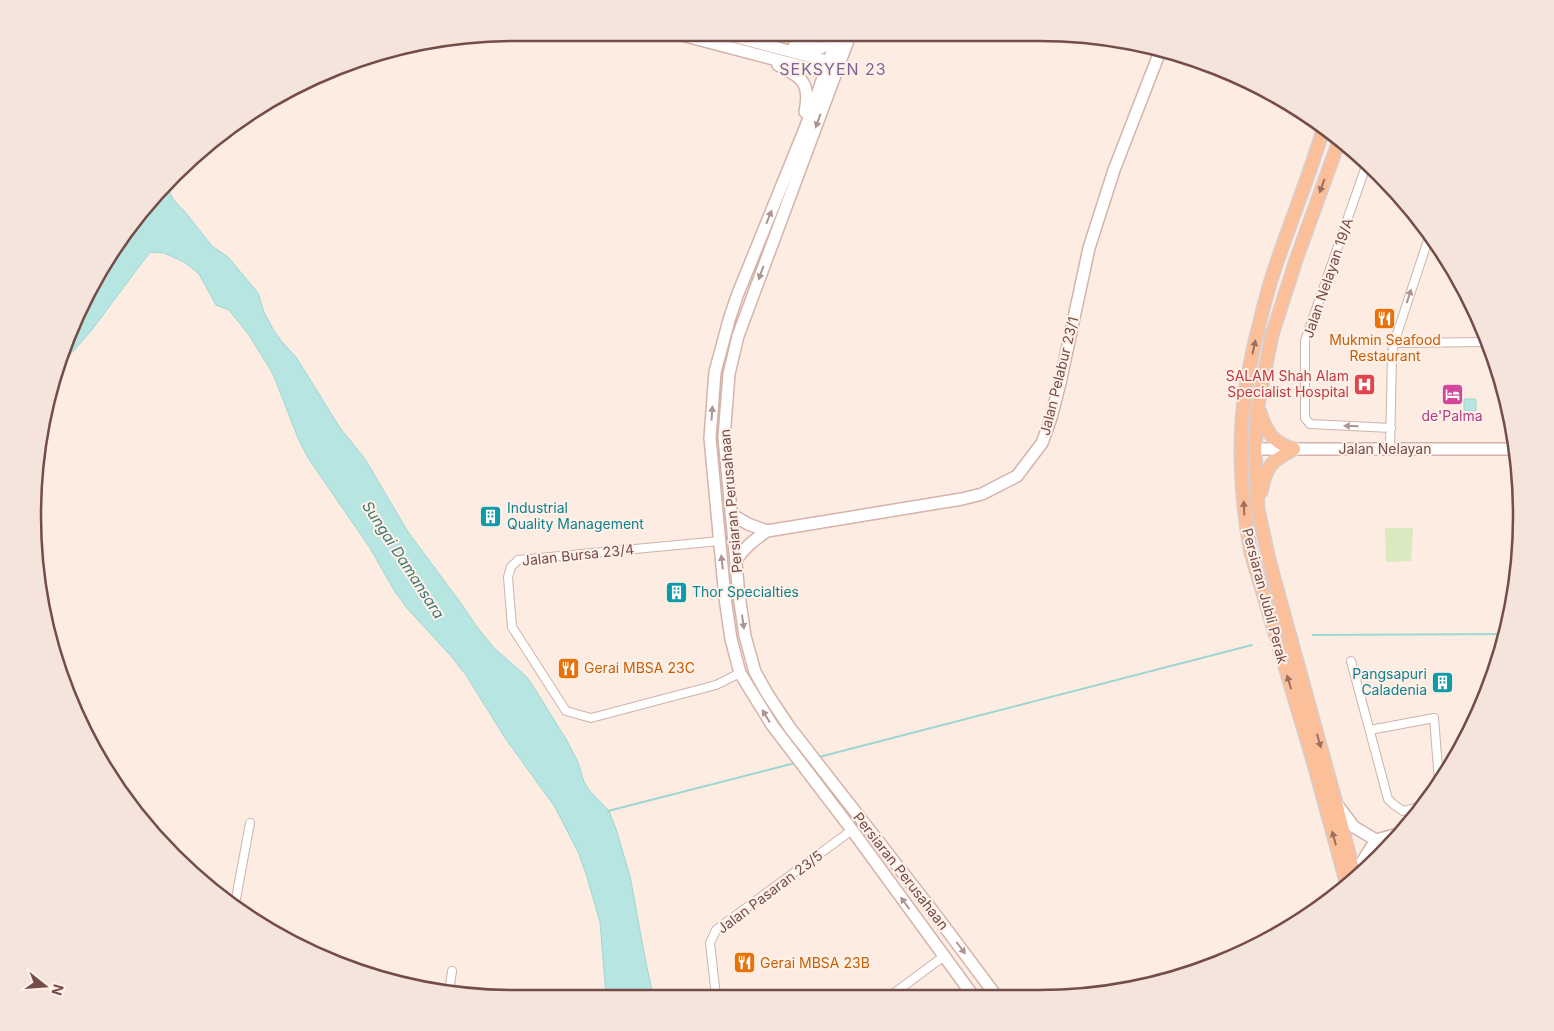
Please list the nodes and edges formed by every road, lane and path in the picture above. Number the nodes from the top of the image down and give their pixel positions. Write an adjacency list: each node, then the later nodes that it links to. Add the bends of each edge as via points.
1 (705, 41): 7 (main road)
2 (753, 41): 6 (main road)
3 (831, 41): 6 (main road, via 821,48)
4 (837, 41): 9 (main road, Persiaran Perusahaan)
5 (847, 41): 9 (main road, Persiaran Perusahaan)
6 (765, 44): 9 (main road)
7 (758, 55): 9 (main road); 10 (main road, via 796,74 804,83 808,98 804,114)
8 (1158, 56): 26 (main road, Jalan Pelabur 23/1, via 1088,248 1051,418 1042,443 1017,476 972,497)
9 (832, 68): 10 (main road, Persiaran Perusahaan); 25 (main road, Persiaran Perusahaan, one-way to 25, via 738,336 729,374 724,437)
10 (806, 126): 27 (main road, Persiaran Perusahaan, one-way to 10, via 710,438 715,372 737,296)
11 (1321, 135): 23 (main road, Persiaran Jubli Perak, one-way to 11, via 1246,388 1257,334 1272,279)
12 (1337, 148): 17 (main road, Persiaran Jubli Perak, one-way to 17, via 1272,335)
13 (1364, 171): 18 (street, Jalan Nelayan 19/A, one-way to 13, via 1310,424 1305,418 1305,340)
14 (1427, 243): 16 (street, one-way to 14)
15 (1479, 339): 16 (street)
16 (1394, 343): 18 (street)
17 (1258, 405): 19 (main road, Persiaran Jubli Perak); 20 (main road, via 1270,435)
18 (1391, 428): 21 (street)
19 (1255, 449): 20 (main road, Jalan Nelayan); 23 (main road, via 1246,455); 24 (main road, Persiaran Jubli Perak)
20 (1294, 449): 21 (main road, Jalan Nelayan); 24 (main road, via 1269,466)
21 (1390, 449): 22 (main road, Jalan Nelayan)
22 (1508, 449)
23 (1242, 468): 41 (main road, Persiaran Jubli Perak, one-way to 23, via 1251,553 1244,519)
24 (1258, 508): 33 (main road, Persiaran Jubli Perak, one-way to 33, via 1269,560)
25 (731, 514): 26 (main road); 28 (main road, Persiaran Perusahaan)
26 (768, 531): 28 (main road, Jalan Pelabur 23/1, via 744,548)
27 (720, 541): 30 (main road, Persiaran Perusahaan, one-way to 27, via 731,640); 30 (street, Jalan Bursa 23/4, via 518,560 511,566 508,577 512,628 566,712 591,718 716,685)
28 (736, 560): 49 (main road, Persiaran Perusahaan, one-way to 49, via 745,636 755,672 768,695)
29 (1351, 661): 31 (street)
30 (740, 673): 36 (main road, Persiaran Perusahaan, one-way to 30, via 772,725)
31 (1370, 730): 32 (street, via 1434,718); 34 (street, via 1388,799 1403,810)
32 (1438, 771)
33 (1336, 803): 38 (main road, via 1354,827); 40 (main road, Persiaran Jubli Perak)
34 (1411, 808)
35 (250, 824): 42 (street)
36 (852, 830): 43 (main road, Persiaran Perusahaan, one-way to 36); 46 (street, Jalan Pasaran 23/5, via 716,930 710,943)
37 (1387, 837): 38 (main road)
38 (1376, 840): 39 (main road)
39 (1362, 862)
40 (1353, 870)
41 (1345, 877)
42 (236, 899)
43 (944, 956): 47 (street); 48 (main road, Persiaran Perusahaan)
44 (452, 971): 45 (street)
45 (449, 985)
46 (715, 990)
47 (897, 990)
48 (969, 990)
49 (992, 990)

